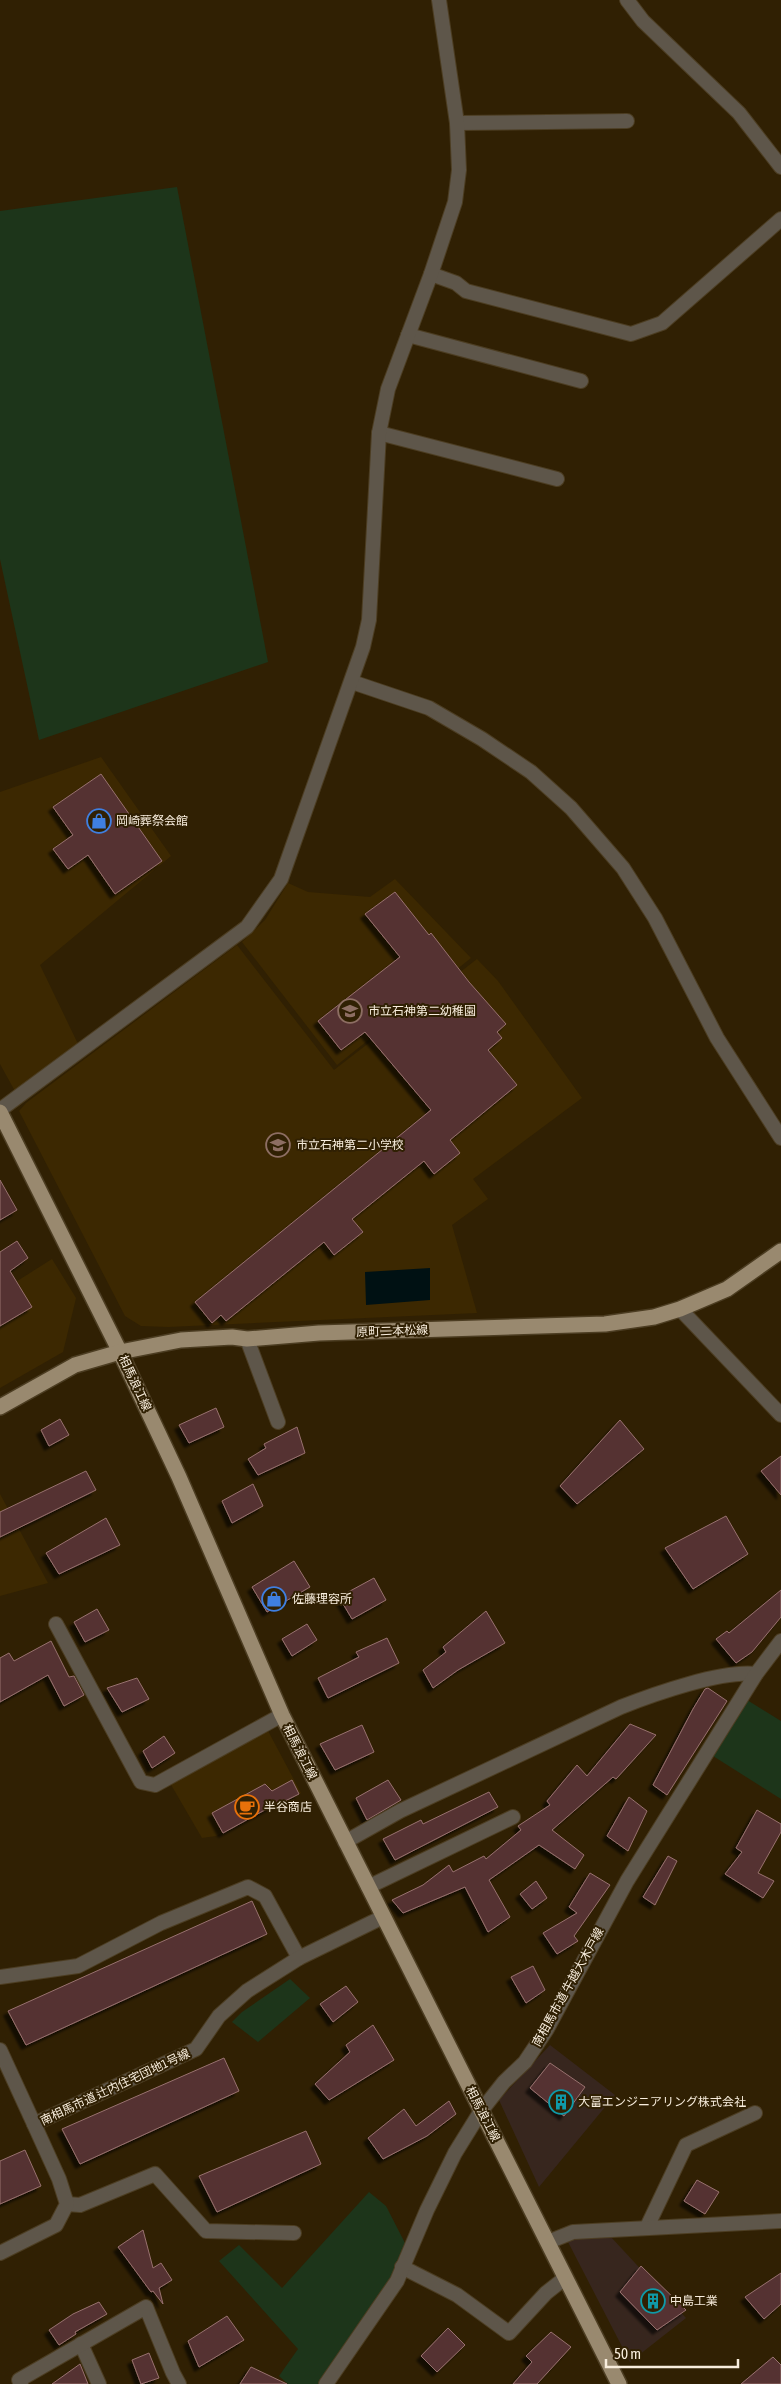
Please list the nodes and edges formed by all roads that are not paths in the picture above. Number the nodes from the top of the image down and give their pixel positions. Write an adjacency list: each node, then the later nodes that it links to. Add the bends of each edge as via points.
1 (439, 0): 4 (street)
2 (627, 0): 5 (street, via 643,21 739,113)
3 (627, 121): 4 (street)
4 (457, 123): 7 (street, via 459,170 455,202)
5 (781, 167)
6 (781, 219): 7 (street, via 662,323 630,334 466,290)
7 (431, 274): 8 (street)
8 (408, 335): 9 (street); 10 (street, via 388,389)
9 (581, 381)
10 (379, 433): 11 (street); 12 (street, via 369,620)
11 (557, 479)
12 (352, 682): 13 (street, via 281,879 247,928); 14 (street, via 429,708 531,772 571,808 623,868 655,918 717,1038)
13 (0, 1111): 18 (main road, 相馬浪江線)
14 (781, 1138)
15 (781, 1251): 16 (main road, 原町二本松線, via 727,1289)
16 (680, 1309): 17 (main road, 原町二本松線, via 654,1317 605,1324 319,1333); 20 (street)
17 (247, 1339): 18 (main road, 原町二本松線, via 181,1340); 21 (street)
18 (120, 1352): 19 (main road, 原町二本松線, via 75,1365); 25 (main road, 相馬浪江線)
19 (0, 1407)
20 (781, 1415)
21 (278, 1422)
22 (56, 1624): 25 (street, via 142,1782 155,1785)
23 (781, 1641): 24 (street, 南相馬市道 牛越大木戸線)
24 (756, 1674): 27 (street, via 741,1672 645,1697 400,1811); 33 (street, 南相馬市道 牛越大木戸線, via 627,1880 547,2029 526,2062 504,2082)
25 (282, 1715): 27 (main road, 相馬浪江線)
26 (513, 1817): 28 (street)
27 (345, 1842): 28 (main road, 相馬浪江線)
28 (368, 1887): 29 (main road, 相馬浪江線)
29 (383, 1917): 30 (street, 南相馬市道 辻内住宅団地1号線); 33 (main road, 相馬浪江線)
30 (299, 1958): 31 (street, via 265,1896 248,1887 161,1923 78,1966); 35 (street, 南相馬市道 辻内住宅団地1号線, via 247,1991 219,2016 196,2049)
31 (0, 1977)
32 (0, 2050): 35 (street)
33 (481, 2112): 40 (main road, 相馬浪江線); 42 (street, 南相馬市道 牛越大木戸線, via 455,2153)
34 (756, 2113): 38 (street, via 686,2145)
35 (34, 2124): 36 (street, 南相馬市道 辻内住宅団地1号線)
36 (67, 2204): 39 (street, via 80,2205 155,2174 206,2231); 41 (street, via 56,2225)
37 (781, 2221): 38 (street)
38 (647, 2226): 40 (street, via 572,2232)
39 (294, 2233)
40 (548, 2242): 43 (main road, 相馬浪江線)
41 (0, 2253)
42 (402, 2267): 43 (street, via 457,2295 509,2333 546,2293); 48 (street, 南相馬市道 牛越大木戸線, via 397,2281)
43 (565, 2278): 49 (main road, 相馬浪江線)
44 (81, 2344): 45 (street, via 19,2380); 46 (street); 47 (street, via 146,2307 172,2373)
45 (21, 2384)
46 (98, 2384)
47 (180, 2384)
48 (326, 2384)
49 (619, 2384)

